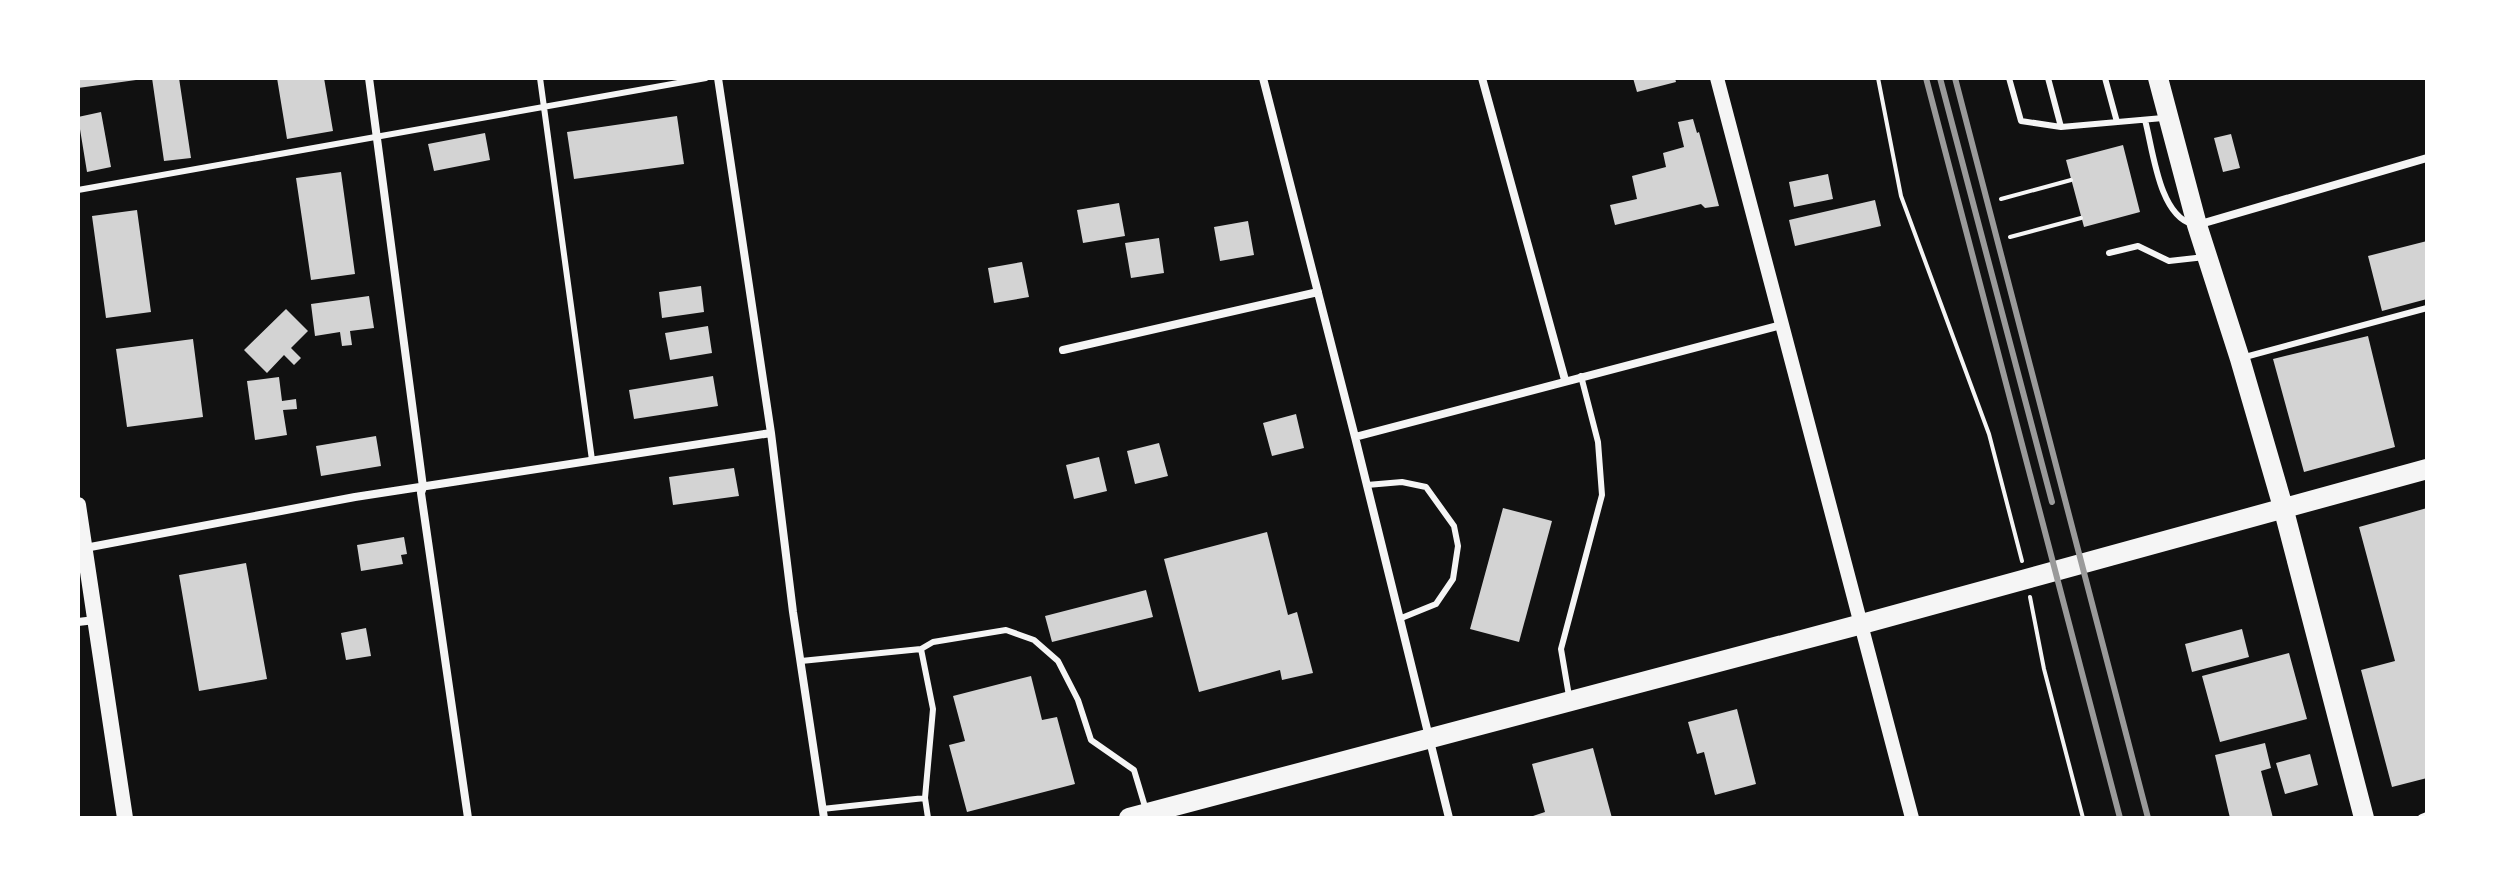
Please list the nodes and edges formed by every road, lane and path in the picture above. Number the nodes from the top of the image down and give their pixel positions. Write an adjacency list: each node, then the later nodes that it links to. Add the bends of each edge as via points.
1 (369, 78): 18 (street)
2 (540, 78): 13 (lane)
3 (706, 78): 13 (lane)
4 (718, 78): 35 (street)
5 (1263, 78): 28 (street)
6 (1482, 78): 34 (street)
7 (1717, 78): 30 (street)
8 (1878, 78): 44 (path, via 1901,196 1989,434)
9 (2009, 78): 17 (lane, via 2021,121)
10 (2048, 78): 17 (lane)
11 (2105, 78): 16 (lane)
12 (2158, 78): 14 (highway)
13 (544, 107): 18 (lane); 37 (lane)
14 (2168, 117): 15 (lane); 24 (highway)
15 (2145, 120): 16 (lane); 24 (lane, via 2172,212)
16 (2117, 122): 17 (lane)
17 (2061, 127)
18 (377, 136): 21 (lane); 40 (street)
19 (2427, 158): 24 (street)
20 (2071, 180): 22 (path)
21 (78, 190)
22 (2001, 199)
23 (2081, 218): 25 (path)
24 (2197, 225): 27 (highway)
25 (2010, 237)
26 (2109, 253): 27 (lane, via 2138,246 2169,261)
27 (2207, 257): 32 (highway)
28 (1318, 292): 31 (street); 36 (street)
29 (2427, 308): 32 (lane)
30 (1781, 325): 33 (street); 48 (street)
31 (1063, 350)
32 (2240, 359): 42 (highway)
33 (1581, 376): 34 (street); 51 (lane, via 1598,442 1602,495 1561,649)
34 (1565, 380): 36 (street)
35 (771, 433): 37 (street); 50 (street)
36 (1355, 437): 39 (street)
37 (592, 460): 40 (street)
38 (2427, 469): 42 (highway)
39 (1367, 485): 45 (street); 45 (lane, via 1402,482 1426,487 1454,526 1458,546 1453,579 1436,604)
40 (423, 487): 43 (street); 57 (street)
41 (78, 505): 43 (main road)
42 (2283, 507): 44 (highway); 62 (highway)
43 (84, 548): 46 (main road)
44 (2027, 579): 48 (highway); 61 (path)
45 (1399, 619): 52 (street)
46 (95, 620): 47 (street); 56 (main road)
47 (78, 622)
48 (1862, 624): 51 (highway); 60 (street)
49 (921, 649): 50 (lane); 53 (lane, via 933,709); 55 (lane, via 933,642 1006,630 1034,640 1058,661 1091,740 1134,770)
50 (801, 661): 54 (street)
51 (1570, 702): 52 (highway)
52 (1428, 739): 55 (highway); 59 (street)
53 (925, 798): 54 (lane); 58 (lane)
54 (823, 814)
55 (1138, 816)
56 (125, 818)
57 (468, 818)
58 (928, 818)
59 (1449, 818)
60 (1912, 818)
61 (2083, 818)
62 (2364, 818)

